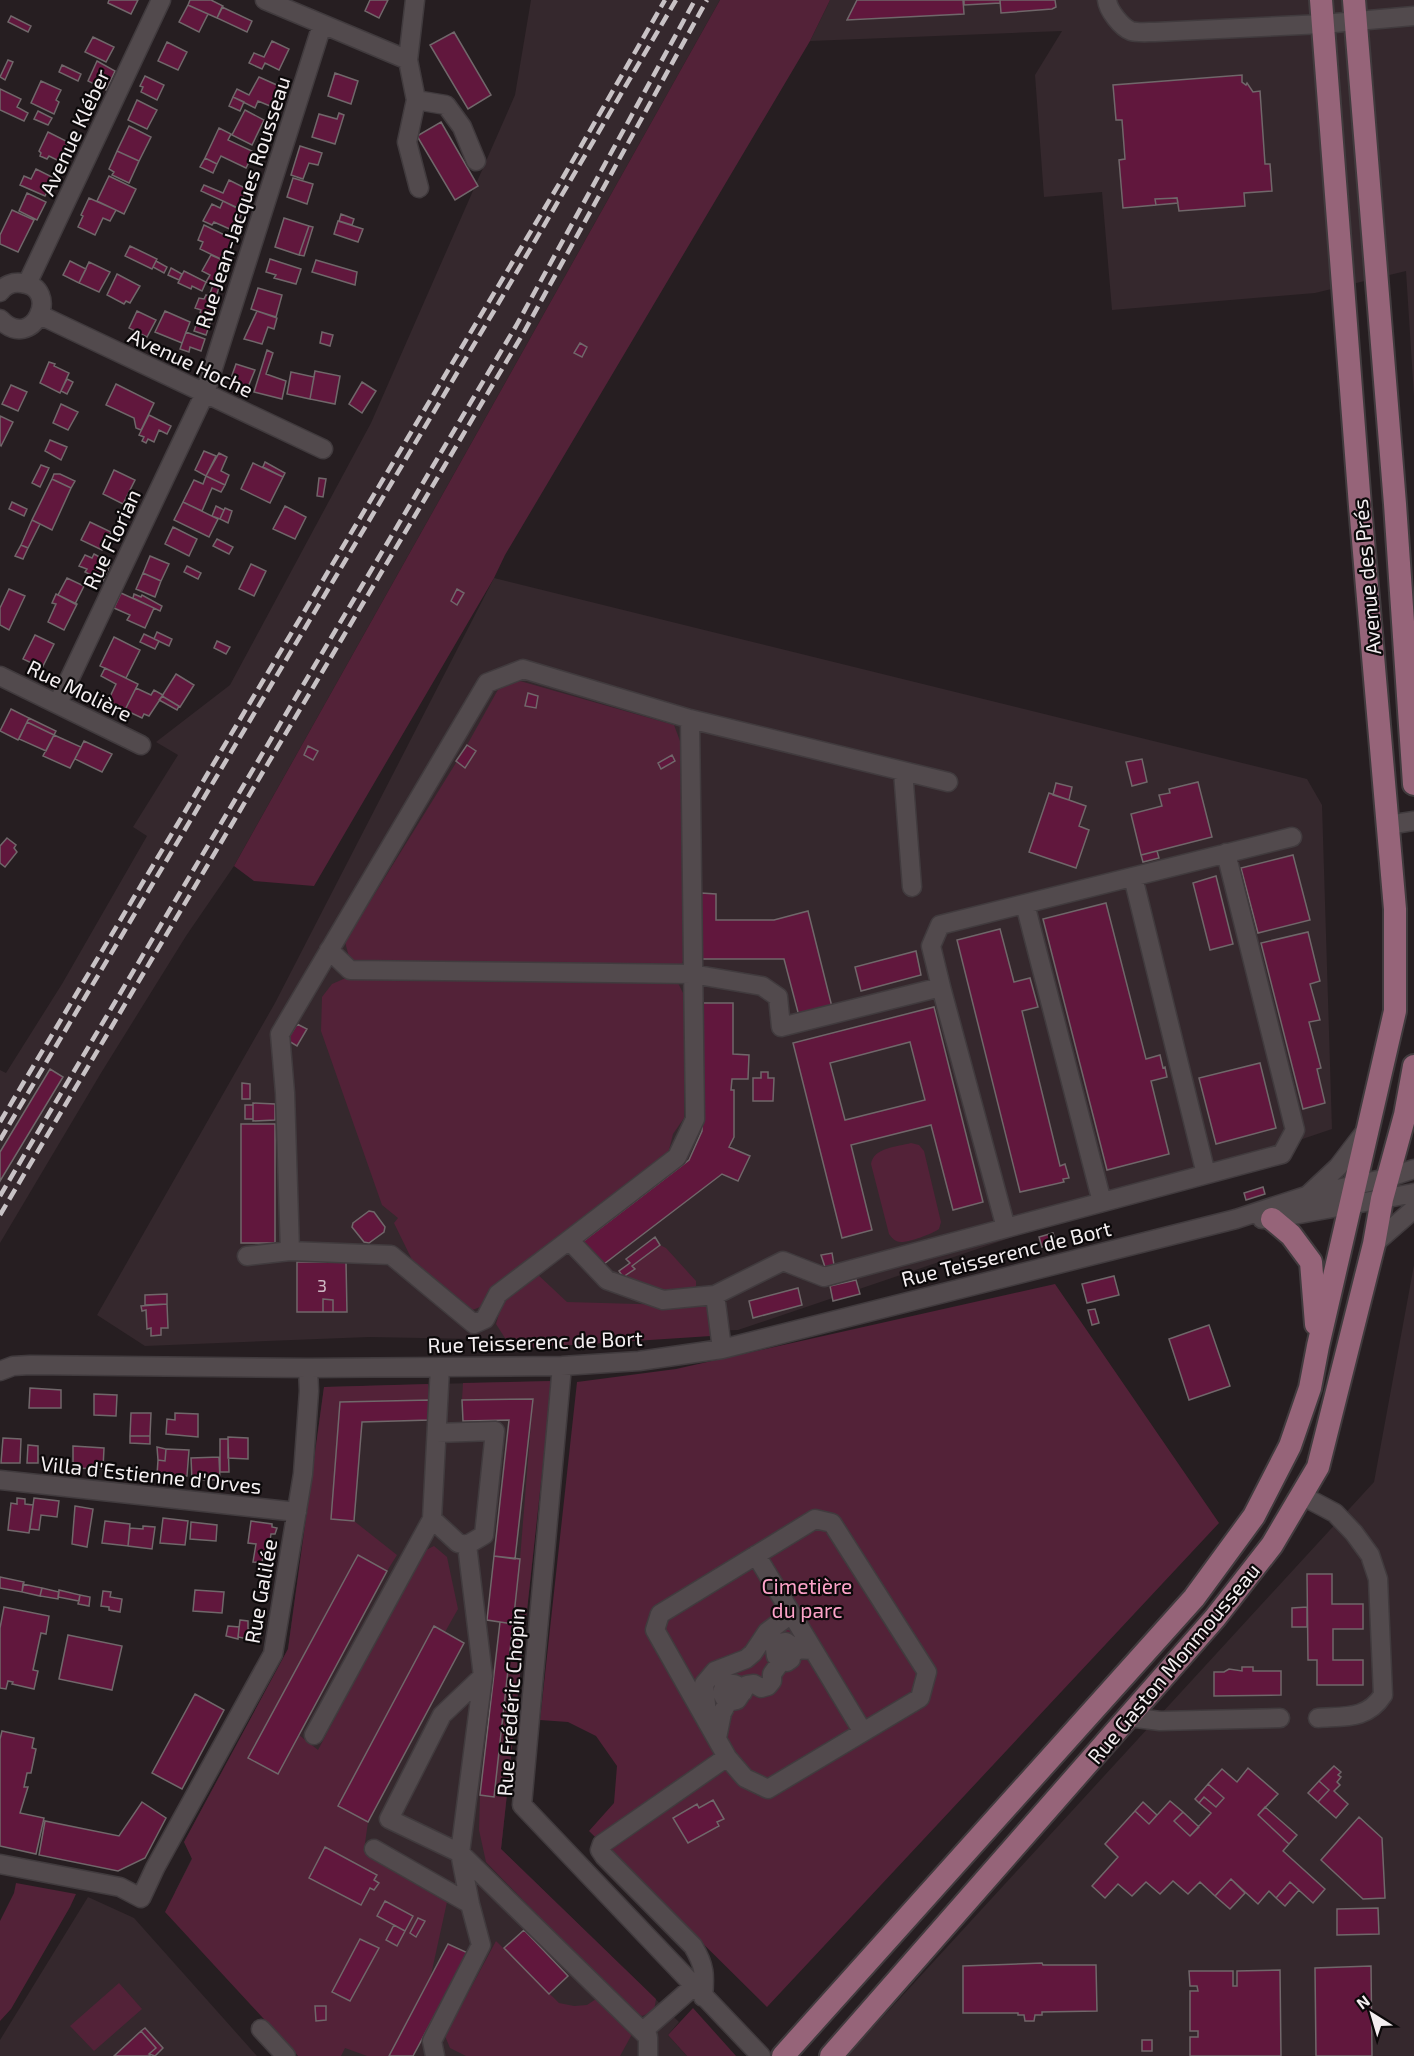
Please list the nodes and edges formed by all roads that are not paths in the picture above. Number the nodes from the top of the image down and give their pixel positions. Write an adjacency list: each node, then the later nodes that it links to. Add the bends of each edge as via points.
1 (161, 0): 13 (street, Avenue Kléber)
2 (265, 0): 8 (street)
3 (415, 0): 9 (street)
4 (1107, 0): 6 (street, via 1117,19 1130,30 1155,32)
5 (1321, 0): 6 (main road, Avenue des Prés)
6 (1343, 13): 7 (street); 25 (main road, Avenue des Prés, via 1370,180); 27 (main road, Avenue des Prés, via 1360,507)
7 (1414, 16)
8 (322, 25): 9 (street); 17 (street, Rue Jean-Jacques Rousseau)
9 (408, 60): 10 (street)
10 (416, 100): 11 (street, via 446,105 462,127); 12 (street, via 407,142)
11 (476, 162)
12 (419, 188)
13 (27, 284): 14 (street, via 10,284); 15 (street, via 40,297)
14 (0, 292)
15 (40, 315): 16 (street, via 26,328); 17 (street, Avenue Hoche)
16 (2, 329)
17 (205, 393): 18 (street, Avenue Hoche); 20 (street, Rue Florian)
18 (323, 449)
19 (0, 676): 20 (street, Rue Molière)
20 (58, 704): 22 (street, Rue Molière)
21 (690, 719): 23 (street); 33 (street, via 523,669 487,683); 34 (street)
22 (141, 745)
23 (903, 771): 24 (street); 31 (street)
24 (948, 782)
25 (1414, 784)
26 (1414, 821): 27 (street)
27 (1388, 825): 36 (main road, Avenue des Prés, via 1395,909)
28 (1292, 837): 29 (street)
29 (1226, 854): 30 (street); 41 (street, via 1295,1130 1282,1154)
30 (1133, 877): 32 (street); 41 (street)
31 (912, 887)
32 (1025, 904): 35 (street, via 940,925 931,946); 45 (street)
33 (329, 950): 34 (street, via 350,970); 52 (street, via 280,1034)
34 (692, 974): 35 (street, via 762,986 778,997 781,1027); 50 (street, via 694,1119 690,1128 677,1156)
35 (941, 987): 49 (street)
36 (1395, 1011): 39 (main road, Avenue des Prés); 42 (main road, via 1403,1018 1397,1075)
37 (1414, 1066): 38 (main road)
38 (1409, 1122): 42 (main road)
39 (1368, 1128): 42 (main road, Avenue des Prés); 44 (street, via 1338,1167)
40 (1414, 1169): 42 (street)
41 (1206, 1174): 45 (street)
42 (1369, 1192): 43 (street); 44 (street, Rue Teisserenc de Bort); 48 (street, Rue Teisserenc de Bort); 51 (main road, Rue Gaston Monmousseau); 55 (main road); 57 (main road, via 1336,1348)
43 (1414, 1193)
44 (1306, 1196): 47 (street, Rue Teisserenc de Bort)
45 (1102, 1202): 49 (street)
46 (1414, 1209): 51 (street)
47 (1236, 1219): 48 (street, Rue Teisserenc de Bort); 56 (street, Rue Teisserenc de Bort)
48 (1272, 1219): 55 (main road, via 1291,1235 1311,1262)
49 (1006, 1228): 54 (street, via 824,1277 783,1261)
50 (569, 1240): 52 (street, via 498,1294 485,1319 474,1324 392,1255); 54 (street, via 607,1280 663,1300)
51 (1374, 1244): 57 (main road, Rue Gaston Monmousseau)
52 (290, 1251): 53 (street)
53 (247, 1256)
54 (715, 1294): 56 (street)
55 (1318, 1346): 91 (main road, Rue Gaston Monmousseau, via 1311,1388 1290,1446 1254,1516 1194,1598)
56 (722, 1349): 58 (street, Rue Teisserenc de Bort, via 639,1361)
57 (1346, 1358): 64 (main road, Rue Gaston Monmousseau, via 1318,1467)
58 (562, 1366): 59 (street, Rue Teisserenc de Bort); 84 (street, Rue Frédéric Chopin, via 522,1805)
59 (440, 1367): 60 (street, Rue Teisserenc de Bort); 62 (street)
60 (308, 1368): 61 (street, Rue Teisserenc de Bort, via 30,1365); 65 (street, Rue Galilée, via 303,1474)
61 (0, 1371)
62 (437, 1432): 66 (street); 67 (street, via 495,1431 484,1535)
63 (0, 1480): 65 (street, Villa d'Estienne d'Orves)
64 (1301, 1495): 72 (main road, Rue Gaston Monmousseau, via 1272,1545); 74 (street, via 1335,1513 1354,1533 1370,1555 1378,1579 1383,1695 1361,1714)
65 (297, 1512): 82 (street, Rue Galilée, via 273,1654 141,1898 120,1887)
66 (432, 1519): 67 (street, via 458,1543); 77 (street)
67 (467, 1545): 71 (street)
68 (756, 1555): 69 (street); 75 (street, via 660,1614 655,1630); 76 (street, via 815,1519 832,1523 927,1672 920,1698)
69 (791, 1614): 70 (street); 75 (street, via 767,1632 746,1659 714,1671 704,1684)
70 (813, 1650): 76 (street); 78 (street, via 799,1649 752,1676 722,1713)
71 (483, 1676): 81 (street); 81 (street, via 442,1715 389,1819)
72 (1129, 1717): 73 (street, via 1160,1721); 92 (main road, Rue Gaston Monmousseau)
73 (1280, 1718)
74 (1318, 1718)
75 (707, 1722): 78 (street)
76 (863, 1732): 79 (street, via 768,1788 745,1779)
77 (314, 1735)
78 (717, 1738): 79 (street)
79 (727, 1757): 84 (street, via 602,1844 600,1850 693,1946 705,1977)
80 (374, 1849): 83 (street)
81 (460, 1853): 83 (street); 86 (street)
82 (0, 1864)
83 (470, 1904): 88 (street, via 481,1945 432,2041)
84 (698, 1992): 86 (street); 90 (street, Rue Frédéric Chopin)
85 (261, 2029): 87 (street)
86 (643, 2031): 89 (street, via 648,2037)
87 (286, 2056)
88 (435, 2056)
89 (648, 2056)
90 (760, 2056)
91 (783, 2056)
92 (831, 2056)

